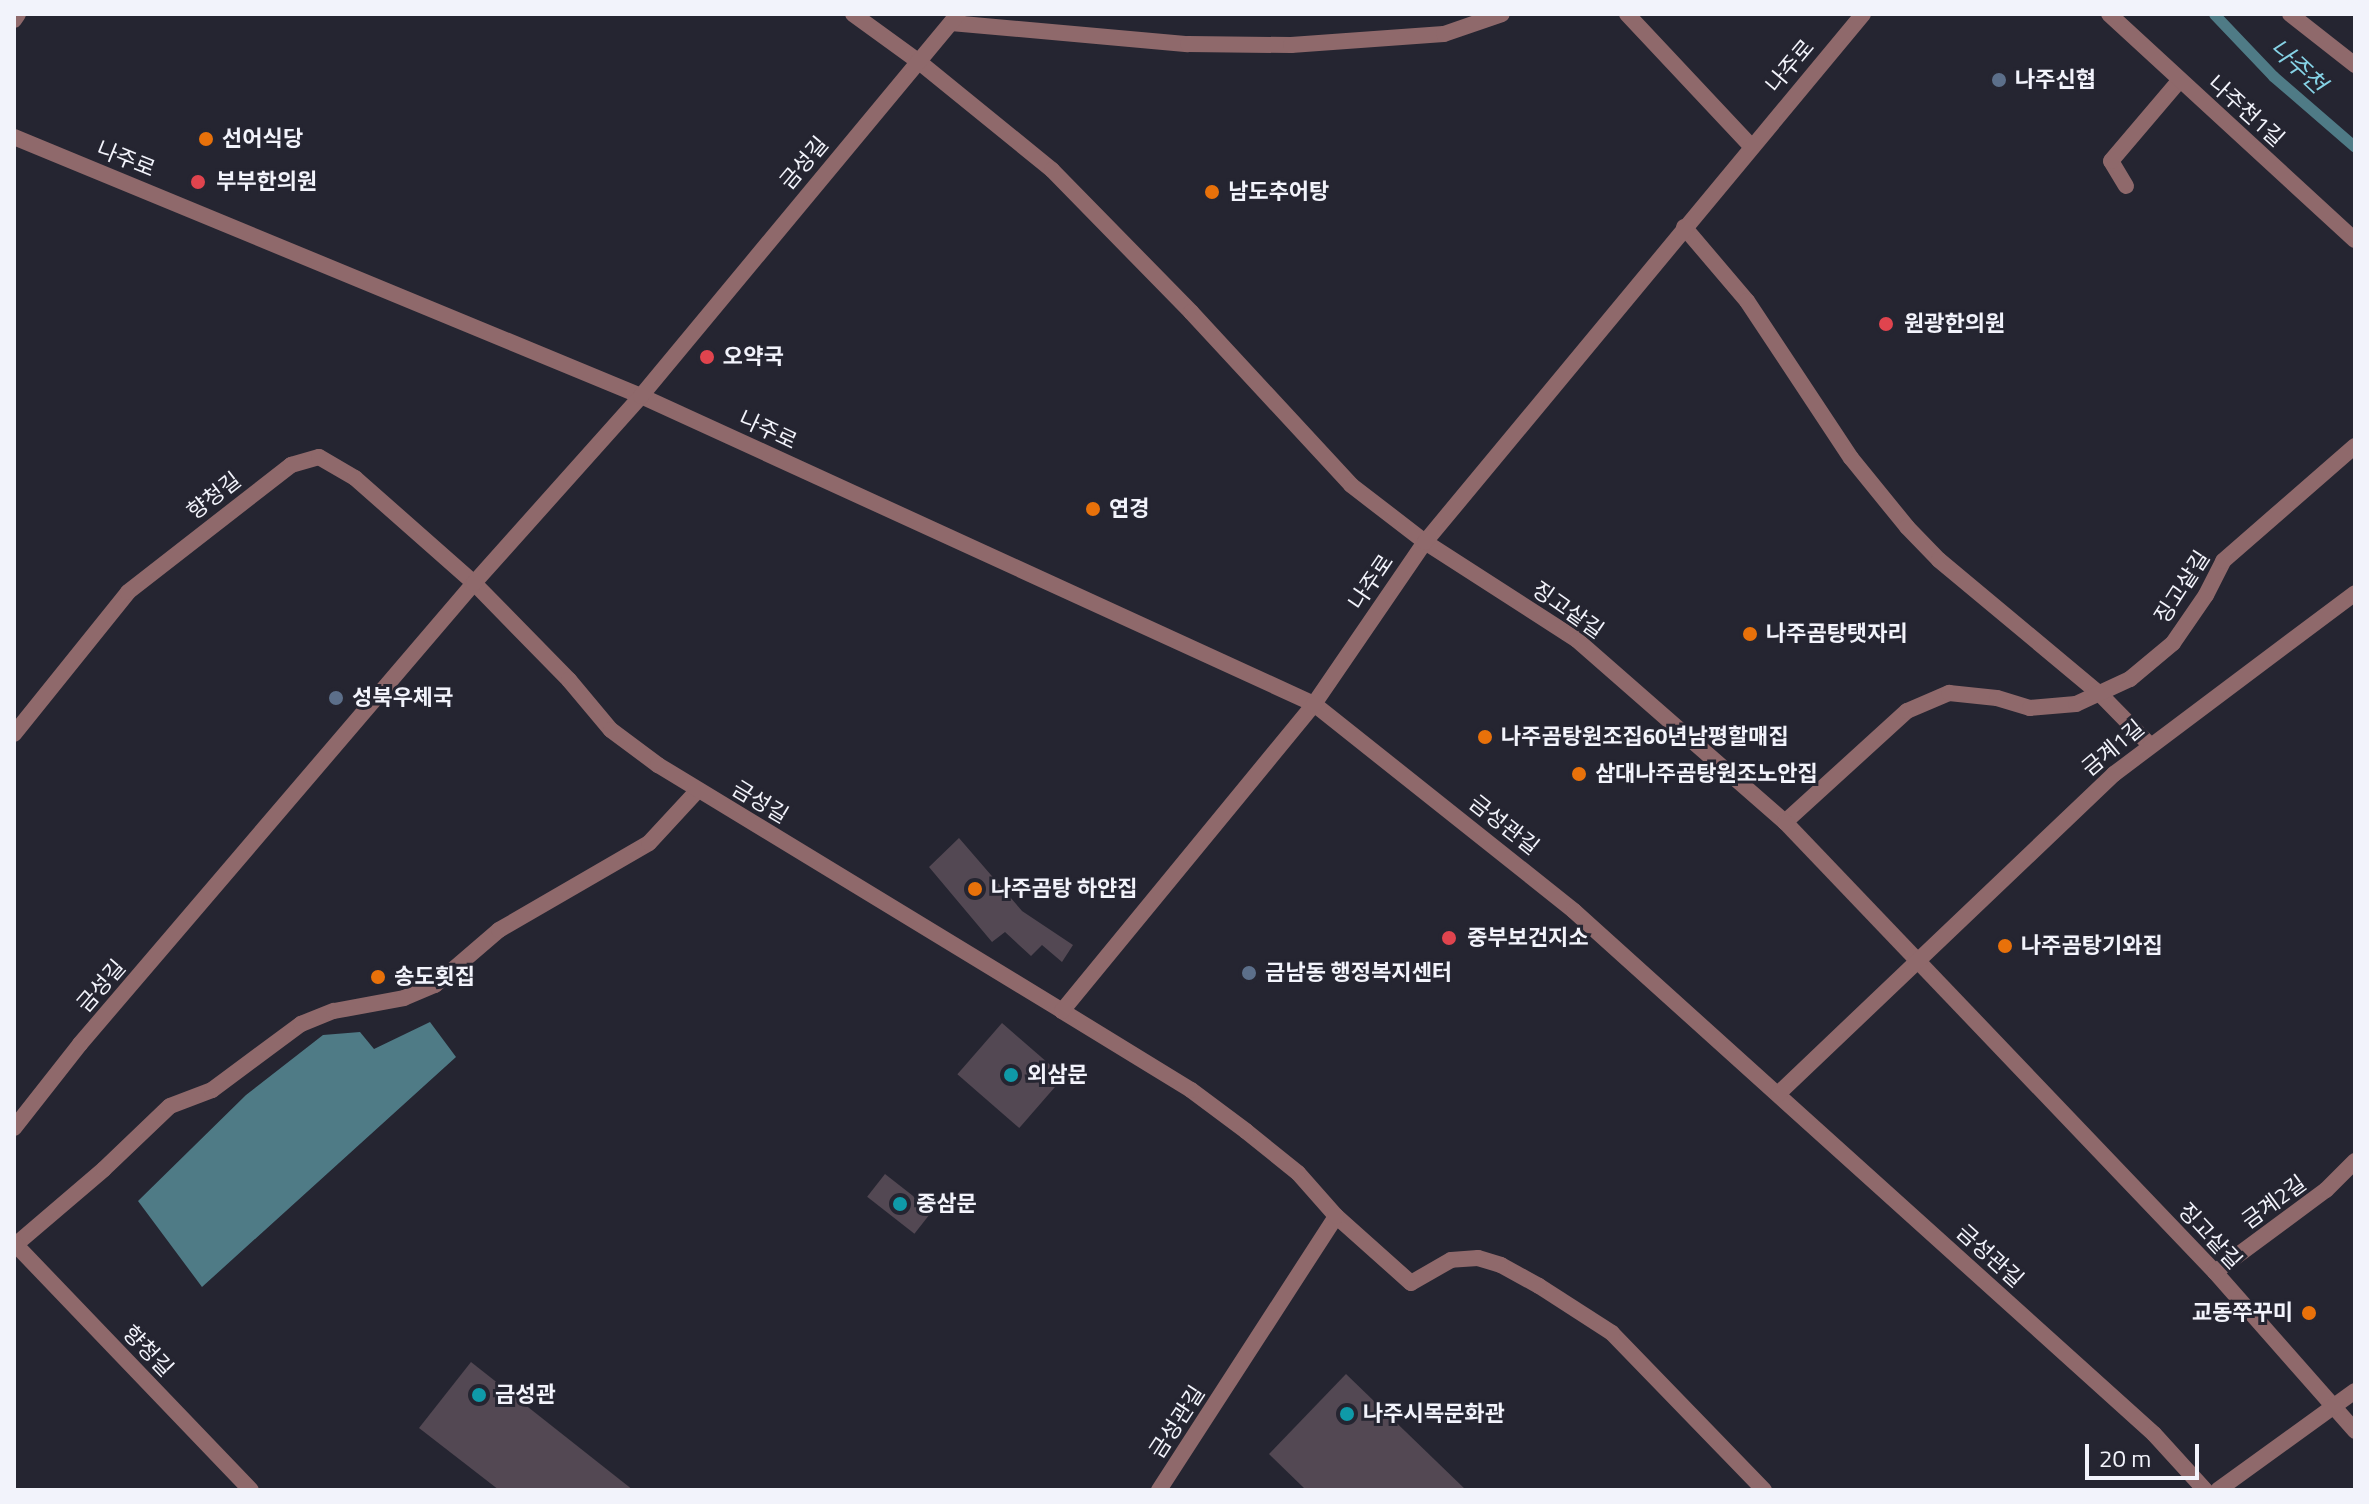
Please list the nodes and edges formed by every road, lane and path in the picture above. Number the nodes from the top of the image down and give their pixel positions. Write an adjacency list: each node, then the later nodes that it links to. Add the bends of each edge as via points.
1 (18, 14): 9 (street)
2 (853, 14): 10 (street)
3 (1502, 14): 8 (street, via 1444,34 1291,45 1188,44)
4 (1627, 14): 14 (street)
5 (1863, 14): 14 (street, 나주로)
6 (2109, 14): 12 (street, 나주천1길)
7 (2290, 14): 11 (street)
8 (954, 18): 10 (street, 금성길)
9 (14, 20)
10 (918, 61): 18 (street, 금성길); 20 (street, via 1052,170 1351,485)
11 (2355, 65)
12 (2179, 81): 15 (street, via 2111,161); 17 (street, 나주천1길)
13 (14, 137): 18 (street, 나주로)
14 (1751, 146): 16 (street, 나주로)
15 (2126, 186)
16 (1684, 227): 20 (street, 나주로); 23 (street, via 1747,301 1851,458 1907,527 1939,560)
17 (2355, 240)
18 (641, 396): 21 (street, 금성길); 24 (street, 나주로)
19 (2355, 446): 23 (street, 징고샅길, via 2223,561 2173,643 2130,679)
20 (1425, 542): 24 (street, 나주로); 28 (street, 징고샅길, via 1577,640)
21 (474, 583): 25 (street, 향청길, via 355,478 319,457 291,465 128,592); 27 (street, 금성길, via 611,730); 32 (street, 금성길)
22 (2355, 593): 26 (street, 금계1길)
23 (2100, 694): 26 (street); 28 (street, 징고샅길, via 2076,704 2030,708 1949,693 1907,711)
24 (1314, 704): 30 (street); 31 (street, 금성관길, via 1514,860)
25 (14, 734)
26 (2149, 744): 29 (street, 금계1길)
27 (698, 790): 30 (street, 금성길); 35 (street, via 649,843 499,930 435,985 301,1024 212,1090 170,1106)
28 (1785, 822): 29 (street, 징고샅길)
29 (1918, 959): 31 (street); 36 (street, 징고샅길)
30 (1062, 1011): 34 (street, via 1191,1090 1298,1173)
31 (1778, 1094): 43 (street, 금성관길, via 2154,1434)
32 (14, 1128)
33 (2355, 1161): 36 (street, 금계2길, via 2326,1190)
34 (1336, 1216): 41 (street, 금성관길); 42 (street, via 1411,1283 1451,1260 1478,1258 1501,1265 1578,1310 1634,1353)
35 (14, 1244): 40 (street, 향청길)
36 (2215, 1272): 38 (street, 징고샅길)
37 (2355, 1391): 38 (street)
38 (2333, 1407): 39 (street, 징고샅길); 44 (street)
39 (2355, 1431)
40 (251, 1490)
41 (1159, 1490)
42 (1764, 1490)
43 (2205, 1490)
44 (2218, 1490)

